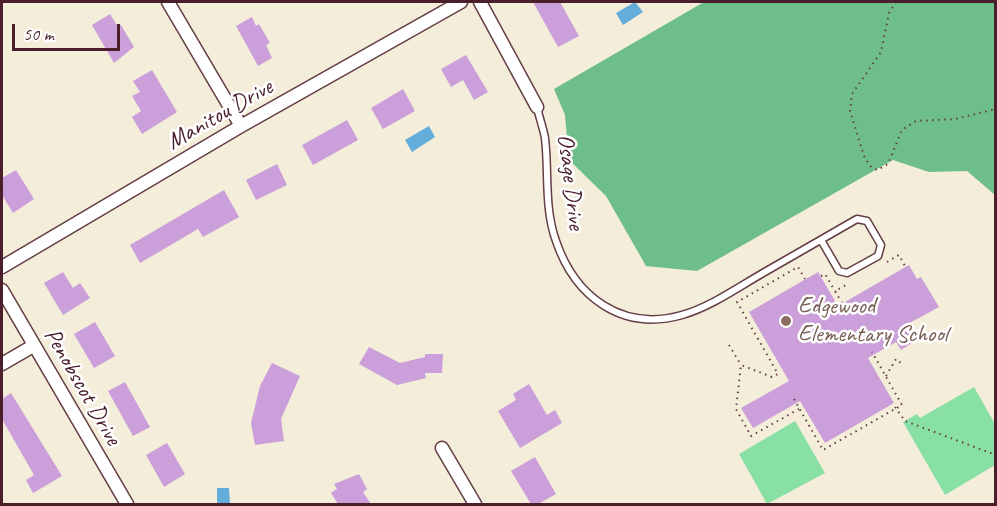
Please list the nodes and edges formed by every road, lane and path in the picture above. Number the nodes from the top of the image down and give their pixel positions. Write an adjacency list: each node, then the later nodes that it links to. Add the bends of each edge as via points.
1 (168, 2): 7 (street)
2 (461, 2): 7 (street, Manitou Drive)
3 (480, 2): 5 (street, Osage Drive)
4 (896, 2): 6 (path, via 888,13 881,52 852,94 850,111 856,137 870,166 877,170 888,164 902,130 916,121 940,121)
5 (537, 107): 8 (lane, Osage Drive, via 545,136 548,206 555,241 584,291 618,315 654,320 682,315 720,298)
6 (996, 110)
7 (241, 126): 9 (street, Manitou Drive)
8 (820, 240): 8 (lane, Osage Drive, via 839,271 847,273 878,255 881,245 867,221 857,219)
9 (2, 267)
10 (821, 276): 13 (path, via 825,274)
11 (806, 279): 18 (path, via 798,267 737,302 778,374 772,378)
12 (2, 290): 15 (street, Penobscot Drive)
13 (836, 291)
14 (729, 345): 18 (path)
15 (33, 346): 17 (street); 26 (street, Penobscot Drive)
16 (872, 352): 20 (path)
17 (2, 364)
18 (741, 364): 23 (path, via 736,409 751,436)
19 (903, 365): 20 (path, via 896,359)
20 (886, 376): 22 (path, via 902,405)
21 (794, 399): 23 (path)
22 (895, 407): 23 (path, via 823,450); 25 (path, via 905,422)
23 (799, 409)
24 (442, 448): 27 (street)
25 (996, 455)
26 (127, 504)
27 (475, 504)

